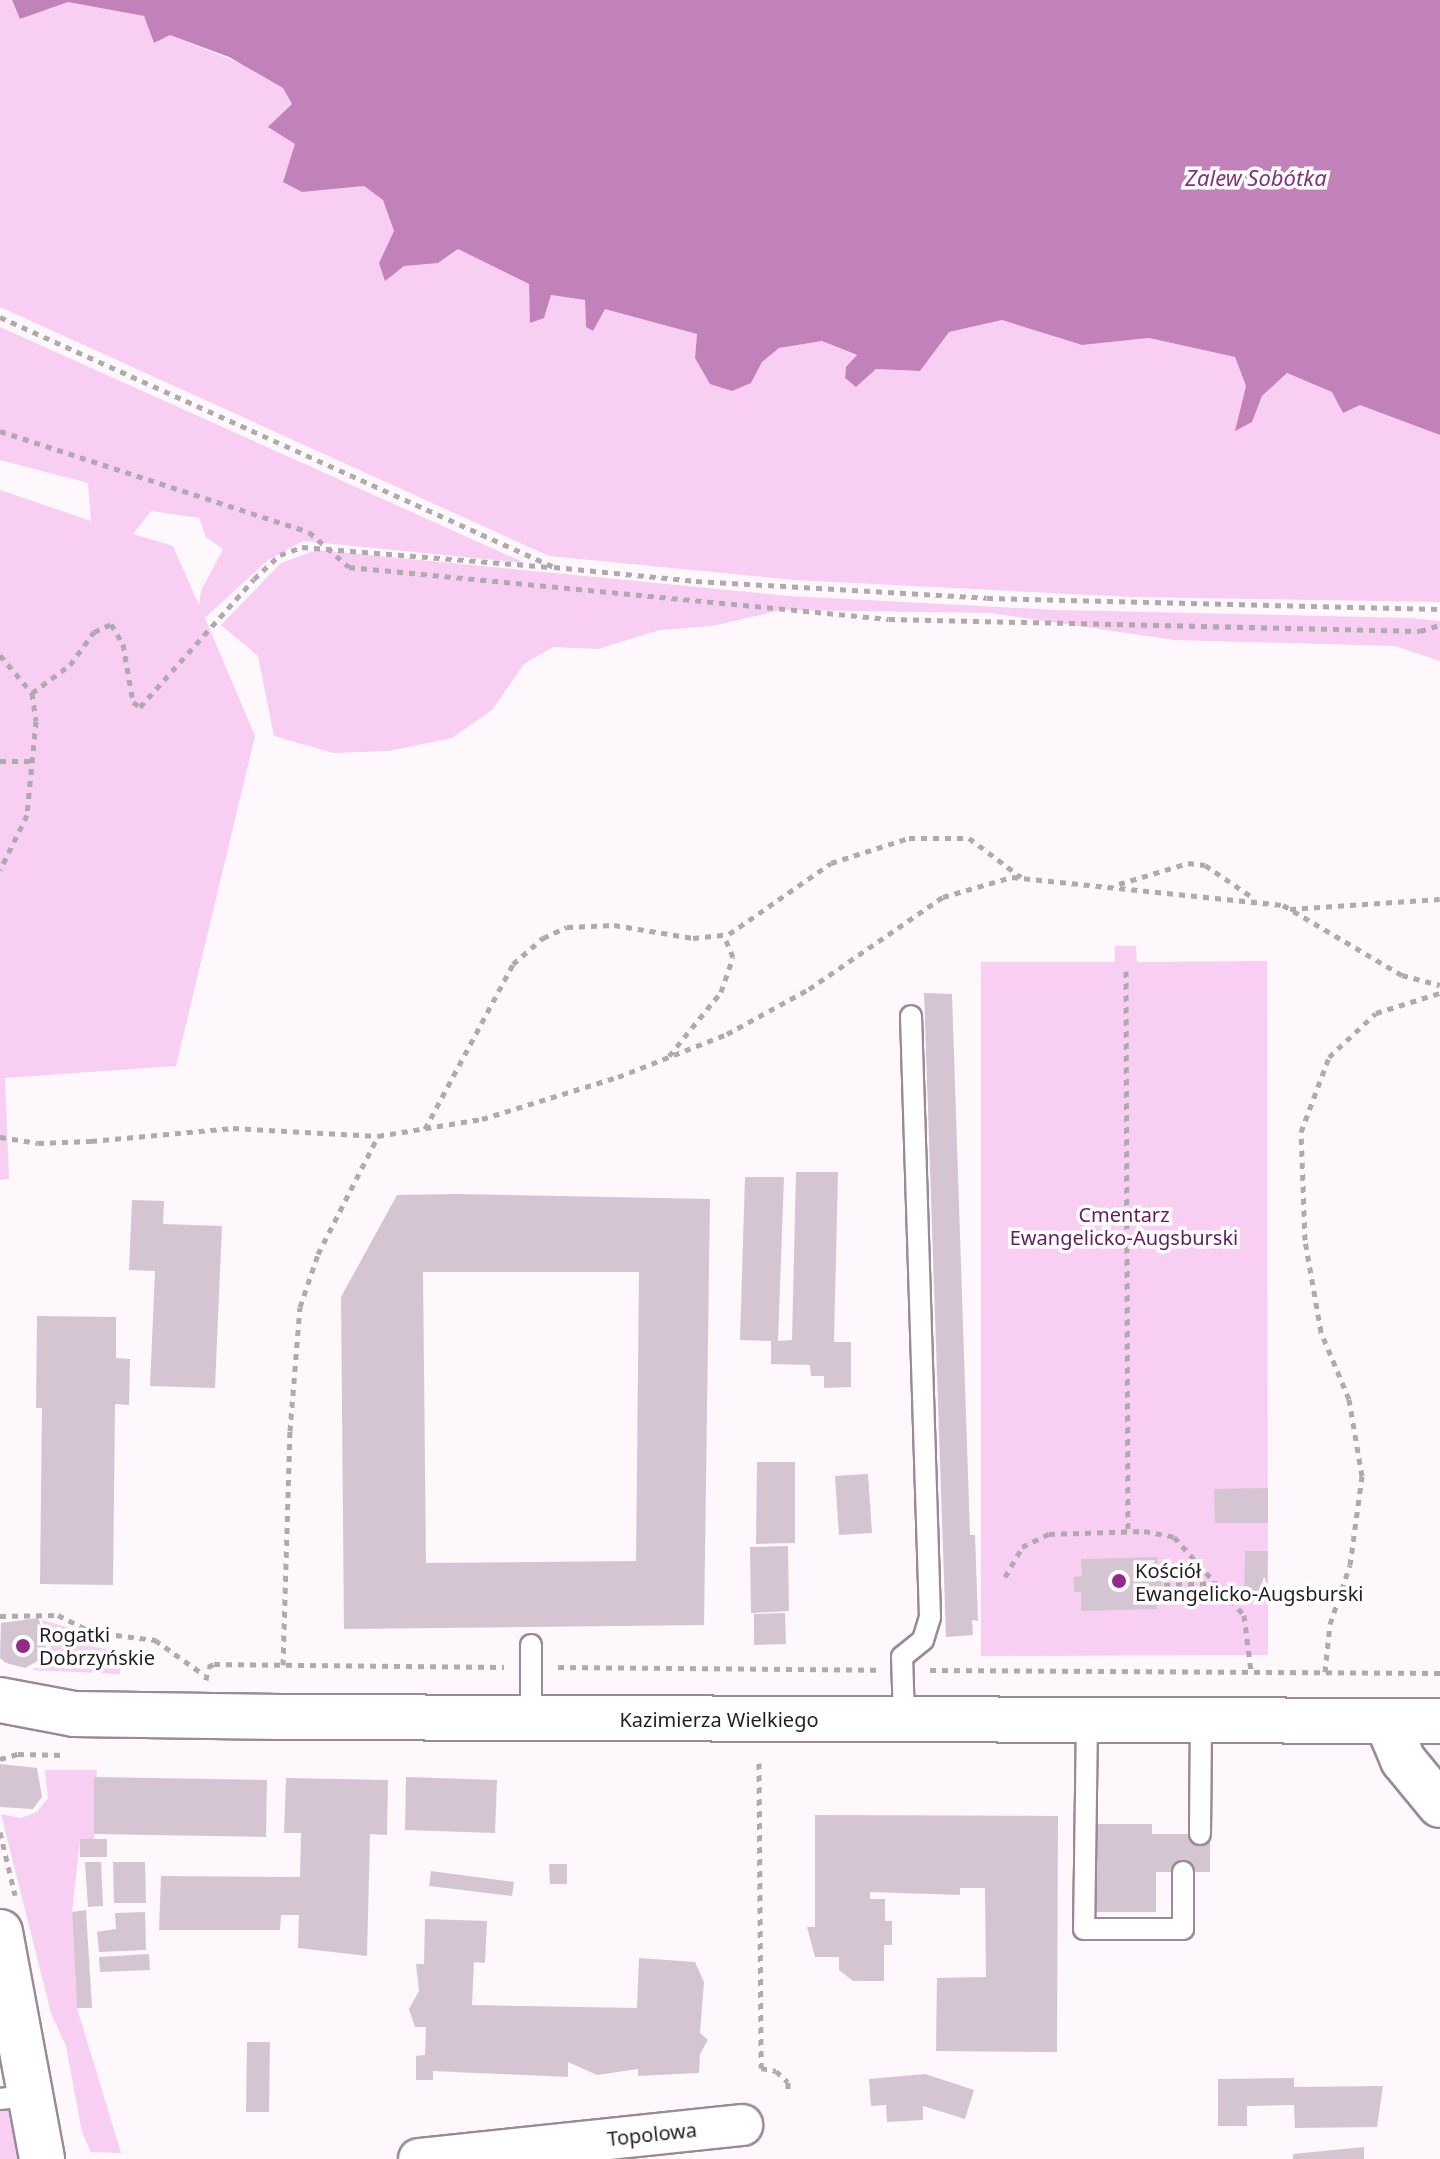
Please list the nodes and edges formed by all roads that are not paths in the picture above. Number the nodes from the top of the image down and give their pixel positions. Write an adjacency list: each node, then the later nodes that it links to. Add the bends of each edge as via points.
1 (911, 1016): 3 (lane, via 930,1617 923,1640 905,1650)
2 (531, 1645): 6 (lane)
3 (903, 1690): 6 (street, Kazimierza Wielkiego); 7 (street, Kazimierza Wielkiego)
4 (0, 1700): 6 (street, Kazimierza Wielkiego, via 74,1714)
5 (1199, 1701): 7 (street, Kazimierza Wielkiego); 9 (street, Kazimierza Wielkiego); 11 (lane)
6 (531, 1718)
7 (1087, 1721): 12 (lane, via 1084,1929 1183,1929)
8 (1440, 1721): 9 (street, Kazimierza Wielkiego)
9 (1387, 1722): 10 (street, via 1403,1760)
10 (1440, 1805)
11 (1200, 1834)
12 (1183, 1872)
13 (5, 1938): 14 (street)
14 (16, 2097): 16 (street)
15 (742, 2125): 17 (street, Topolowa)
16 (42, 2159)
17 (419, 2159)

